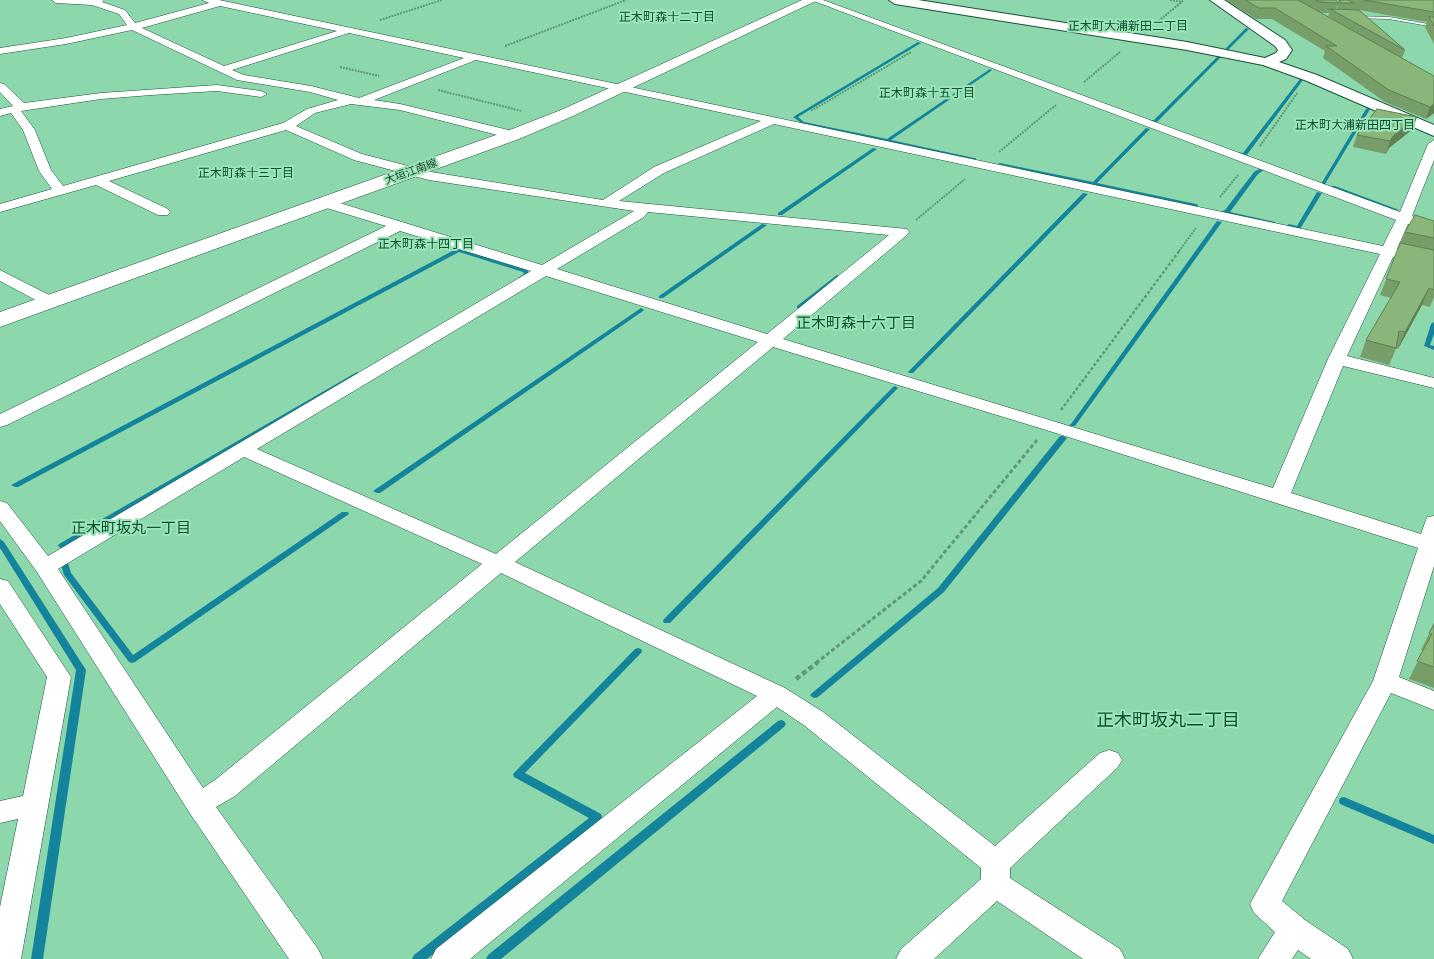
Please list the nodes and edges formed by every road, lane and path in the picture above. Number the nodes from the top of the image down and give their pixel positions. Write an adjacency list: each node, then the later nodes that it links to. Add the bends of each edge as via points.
1 (56, 0): 9 (street)
2 (206, 0): 11 (street)
3 (442, 0): 15 (path)
4 (626, 0): 19 (path)
5 (813, 0): 17 (street); 26 (main road, 大垣江南線)
6 (895, 0): 16 (street)
7 (1170, 0): 10 (path)
8 (1216, 0): 20 (street, via 1280,43 1285,50 1281,56)
9 (96, 1): 14 (street, via 122,12)
10 (1183, 1): 16 (path)
11 (220, 3): 14 (street); 15 (street)
12 (1349, 16): 13 (lane, via 1389,18)
13 (1434, 26)
14 (133, 27): 18 (street); 22 (street)
15 (347, 30): 19 (street); 22 (street)
16 (1138, 38): 20 (street)
17 (928, 42): 33 (path); 38 (street)
18 (0, 51)
19 (475, 57): 24 (street); 26 (street)
20 (1266, 62): 23 (street)
21 (340, 67): 24 (path)
22 (224, 70): 27 (street, via 241,78)
23 (1312, 78): 35 (street); 38 (path, via 1307,80)
24 (408, 83): 28 (street); 31 (path)
25 (0, 86): 29 (street)
26 (622, 88): 31 (main road, 大垣江南線); 32 (street)
27 (332, 96): 28 (street); 29 (street, via 304,99 217,88 101,96)
28 (355, 101): 34 (street, via 311,111); 36 (street, via 400,107)
29 (18, 108): 30 (street); 42 (street, via 45,171)
30 (0, 113)
31 (554, 118): 36 (main road, 大垣江南線)
32 (772, 120): 33 (street); 44 (street, via 659,170)
33 (789, 124): 39 (street)
34 (287, 126): 40 (street, via 358,157); 41 (street)
35 (1434, 131)
36 (513, 135): 40 (main road, 大垣江南線)
37 (1434, 144): 49 (street)
38 (1249, 161): 48 (path); 49 (street)
39 (982, 166): 48 (street); 52 (path)
40 (415, 171): 43 (main road, 大垣江南線); 44 (street, via 428,176)
41 (98, 181): 42 (street); 47 (street)
42 (60, 191): 45 (street)
43 (325, 203): 50 (street); 57 (main road, 大垣江南線)
44 (605, 204): 46 (street)
45 (0, 208)
46 (644, 208): 52 (street); 55 (street, via 639,214)
47 (164, 212)
48 (1207, 214): 53 (street); 63 (path)
49 (1404, 218): 51 (street); 53 (street)
50 (398, 226): 55 (street); 62 (street)
51 (1434, 229)
52 (902, 232): 59 (street)
53 (1388, 252): 54 (street); 60 (street)
54 (1434, 261)
55 (542, 270): 59 (street); 64 (street)
56 (0, 274): 57 (street)
57 (51, 302): 58 (main road, 大垣江南線)
58 (0, 320)
59 (770, 339): 63 (street); 68 (street)
60 (1337, 359): 61 (street); 65 (street)
61 (1434, 383)
62 (0, 421)
63 (1050, 425): 65 (street); 72 (path, via 920,580)
64 (243, 450): 68 (street); 69 (street)
65 (1279, 496): 67 (street)
66 (0, 507): 69 (street)
67 (1433, 538): 71 (street)
68 (498, 563): 72 (street); 76 (street, via 225,788)
69 (45, 567): 76 (street)
70 (0, 586): 75 (street, via 59,677)
71 (1385, 681): 73 (street); 79 (street, via 1265,904)
72 (776, 694): 78 (street, via 814,719); 82 (street)
73 (1434, 701)
74 (1109, 760): 78 (street)
75 (35, 804): 77 (street); 80 (street)
76 (199, 804): 81 (street)
77 (0, 812)
78 (995, 873): 83 (street); 84 (street)
79 (1294, 930): 85 (street); 86 (street)
80 (5, 959)
81 (307, 959)
82 (447, 959)
83 (912, 959)
84 (1109, 959)
85 (1274, 959)
86 (1337, 959)

